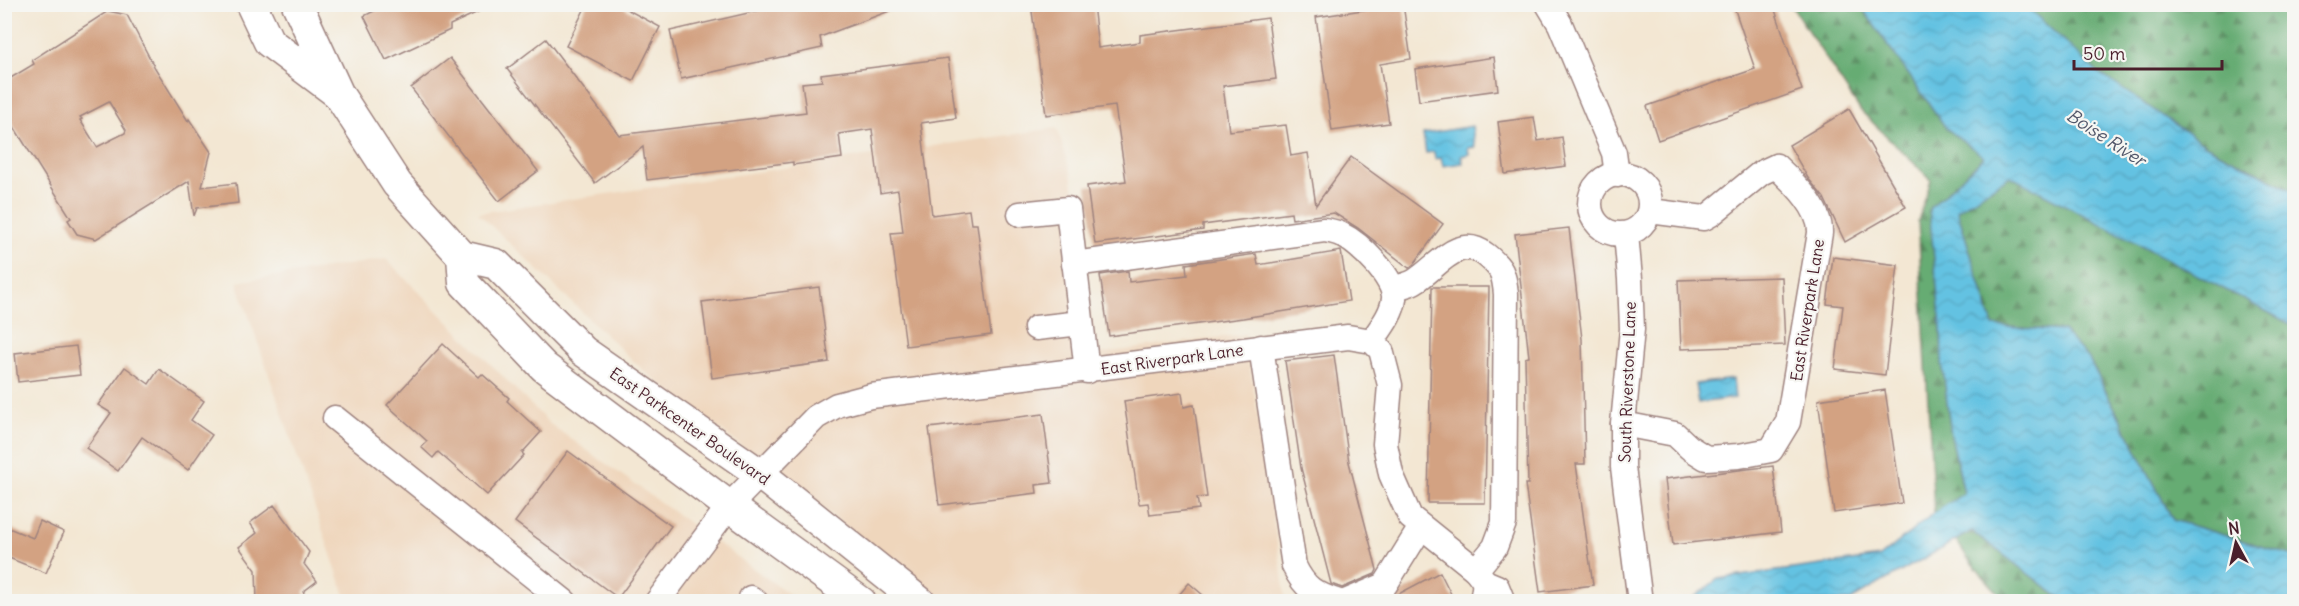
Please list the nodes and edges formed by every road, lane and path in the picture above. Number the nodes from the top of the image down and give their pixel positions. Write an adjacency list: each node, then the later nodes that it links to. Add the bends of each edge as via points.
1 (251, 4): 4 (main road, via 269,42)
2 (297, 4): 4 (main road)
3 (1548, 4): 5 (street, via 1614,153)
4 (339, 95): 9 (main road, via 397,184)
5 (1617, 175): 6 (street, via 1633,177 1641,183 1647,191); 8 (street, via 1596,186 1590,206 1604,230)
6 (1650, 211): 8 (street, via 1640,227); 18 (street, East Riverpark Lane, via 1704,218 1761,173 1776,166 1817,214 1820,234 1788,422 1771,450 1706,458 1675,434)
7 (1020, 214): 10 (street, via 1068,208)
8 (1626, 234): 18 (street, South Riverstone Lane, via 1632,329)
9 (462, 256): 19 (main road, East Parkcenter Boulevard, via 496,264 583,351); 20 (main road, via 464,283 544,367)
10 (1074, 264): 11 (street, via 1324,230 1355,243); 12 (street)
11 (1393, 289): 14 (street, via 1388,318); 22 (street, via 1414,281 1461,248 1480,250 1499,266 1504,276 1504,523)
12 (1082, 323): 13 (street); 16 (street)
13 (1036, 328)
14 (1372, 341): 15 (street, East Riverpark Lane, via 1348,337); 21 (street, via 1381,350 1388,369 1385,444 1391,474 1410,517)
15 (1261, 347): 16 (street, East Riverpark Lane); 27 (street, via 1294,566 1302,582 1318,595)
16 (1087, 370): 19 (street, East Riverpark Lane, via 871,396 837,405 816,417)
17 (335, 418): 23 (street)
18 (1623, 424): 30 (street, South Riverstone Lane, via 1623,467)
19 (760, 474): 20 (street, East Riverpark Lane); 26 (main road, East Parkcenter Boulevard)
20 (729, 506): 24 (street, East Riverpark Lane); 25 (main road)
21 (1421, 527): 22 (street); 28 (street, via 1385,585)
22 (1482, 584): 29 (street, via 1497,587)
23 (565, 602)
24 (657, 602)
25 (861, 602)
26 (920, 602)
27 (1339, 602)
28 (1345, 602)
29 (1503, 602)
30 (1640, 602)

